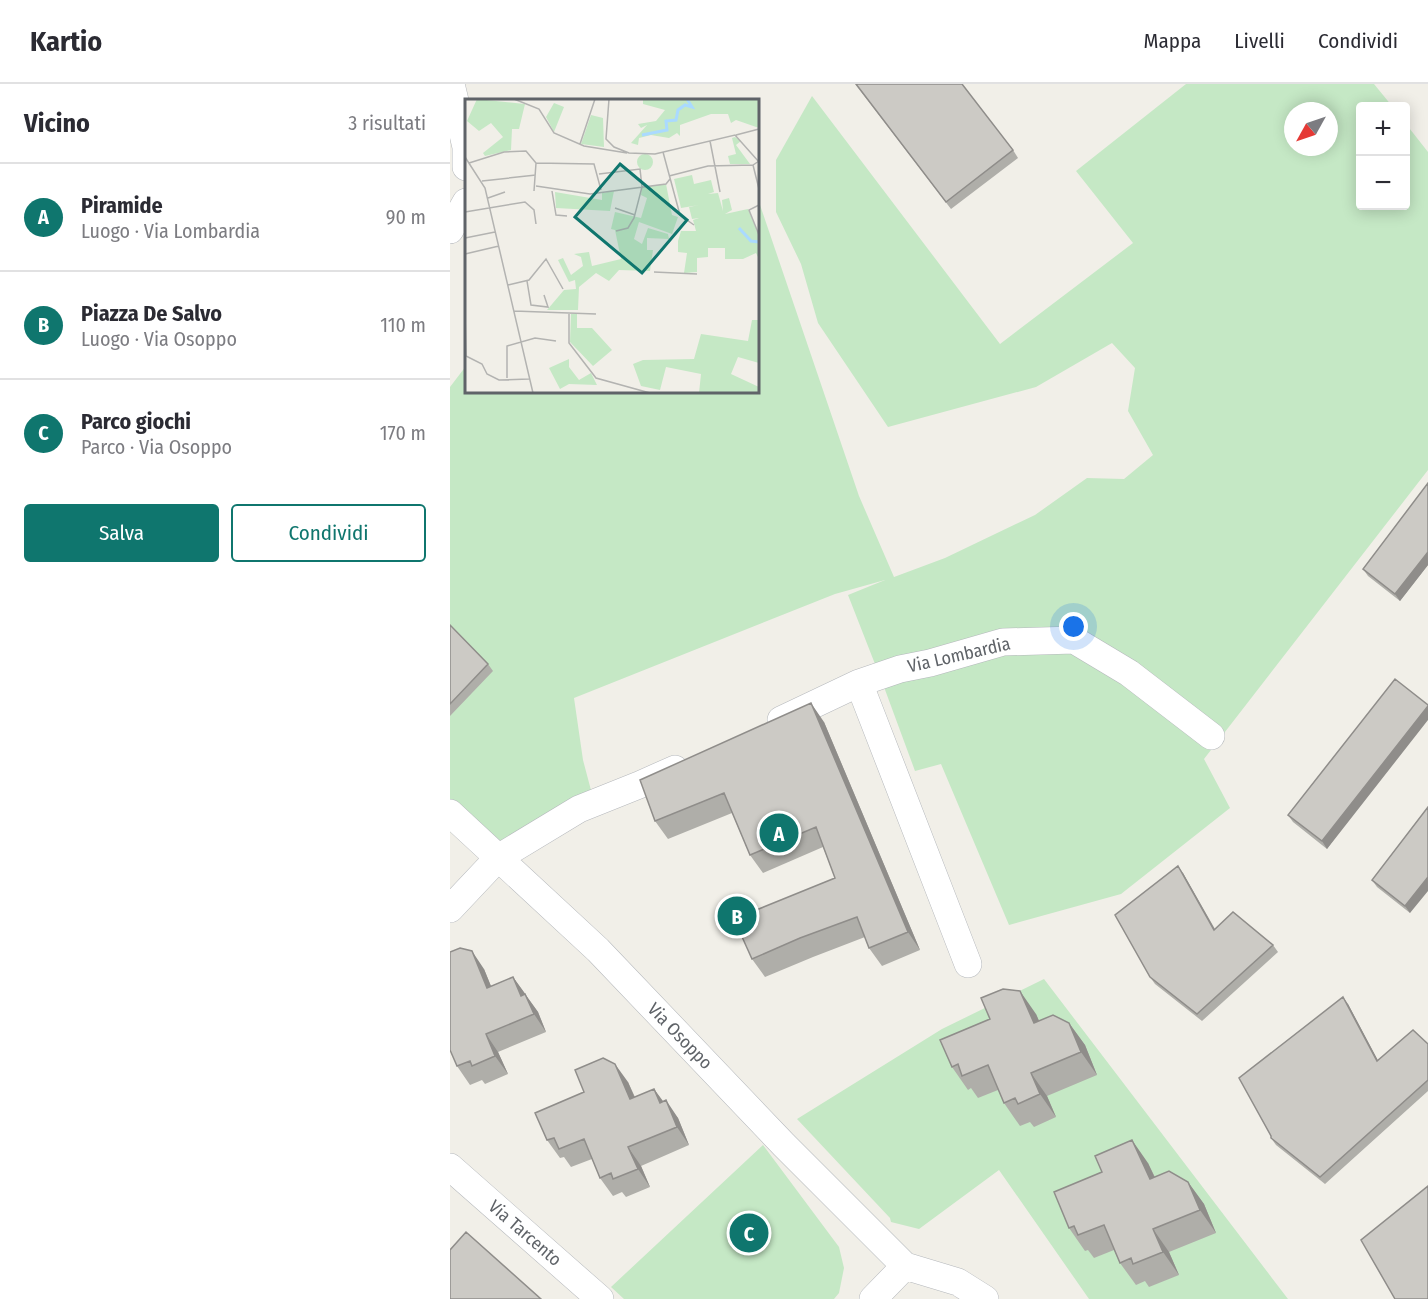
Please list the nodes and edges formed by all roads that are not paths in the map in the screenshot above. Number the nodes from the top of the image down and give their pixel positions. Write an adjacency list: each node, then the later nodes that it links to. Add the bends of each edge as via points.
1 (451, 84): 2 (street)
2 (465, 143)
3 (465, 204): 4 (street)
4 (450, 230)
5 (859, 683): 6 (street, Via Lombardia); 7 (street, Via Lombardia, via 1003,642 1074,640 1129,673); 12 (street)
6 (759, 730)
7 (1211, 736)
8 (693, 760): 10 (street, via 579,809)
9 (450, 813): 10 (street, Via Osoppo)
10 (498, 858): 11 (street); 14 (street, Via Osoppo, via 598,950)
11 (450, 909)
12 (968, 964)
13 (450, 1167): 15 (street, Via Tarcento)
14 (905, 1266): 16 (street); 17 (street, via 958,1282)
15 (600, 1299)
16 (873, 1299)
17 (985, 1299)

